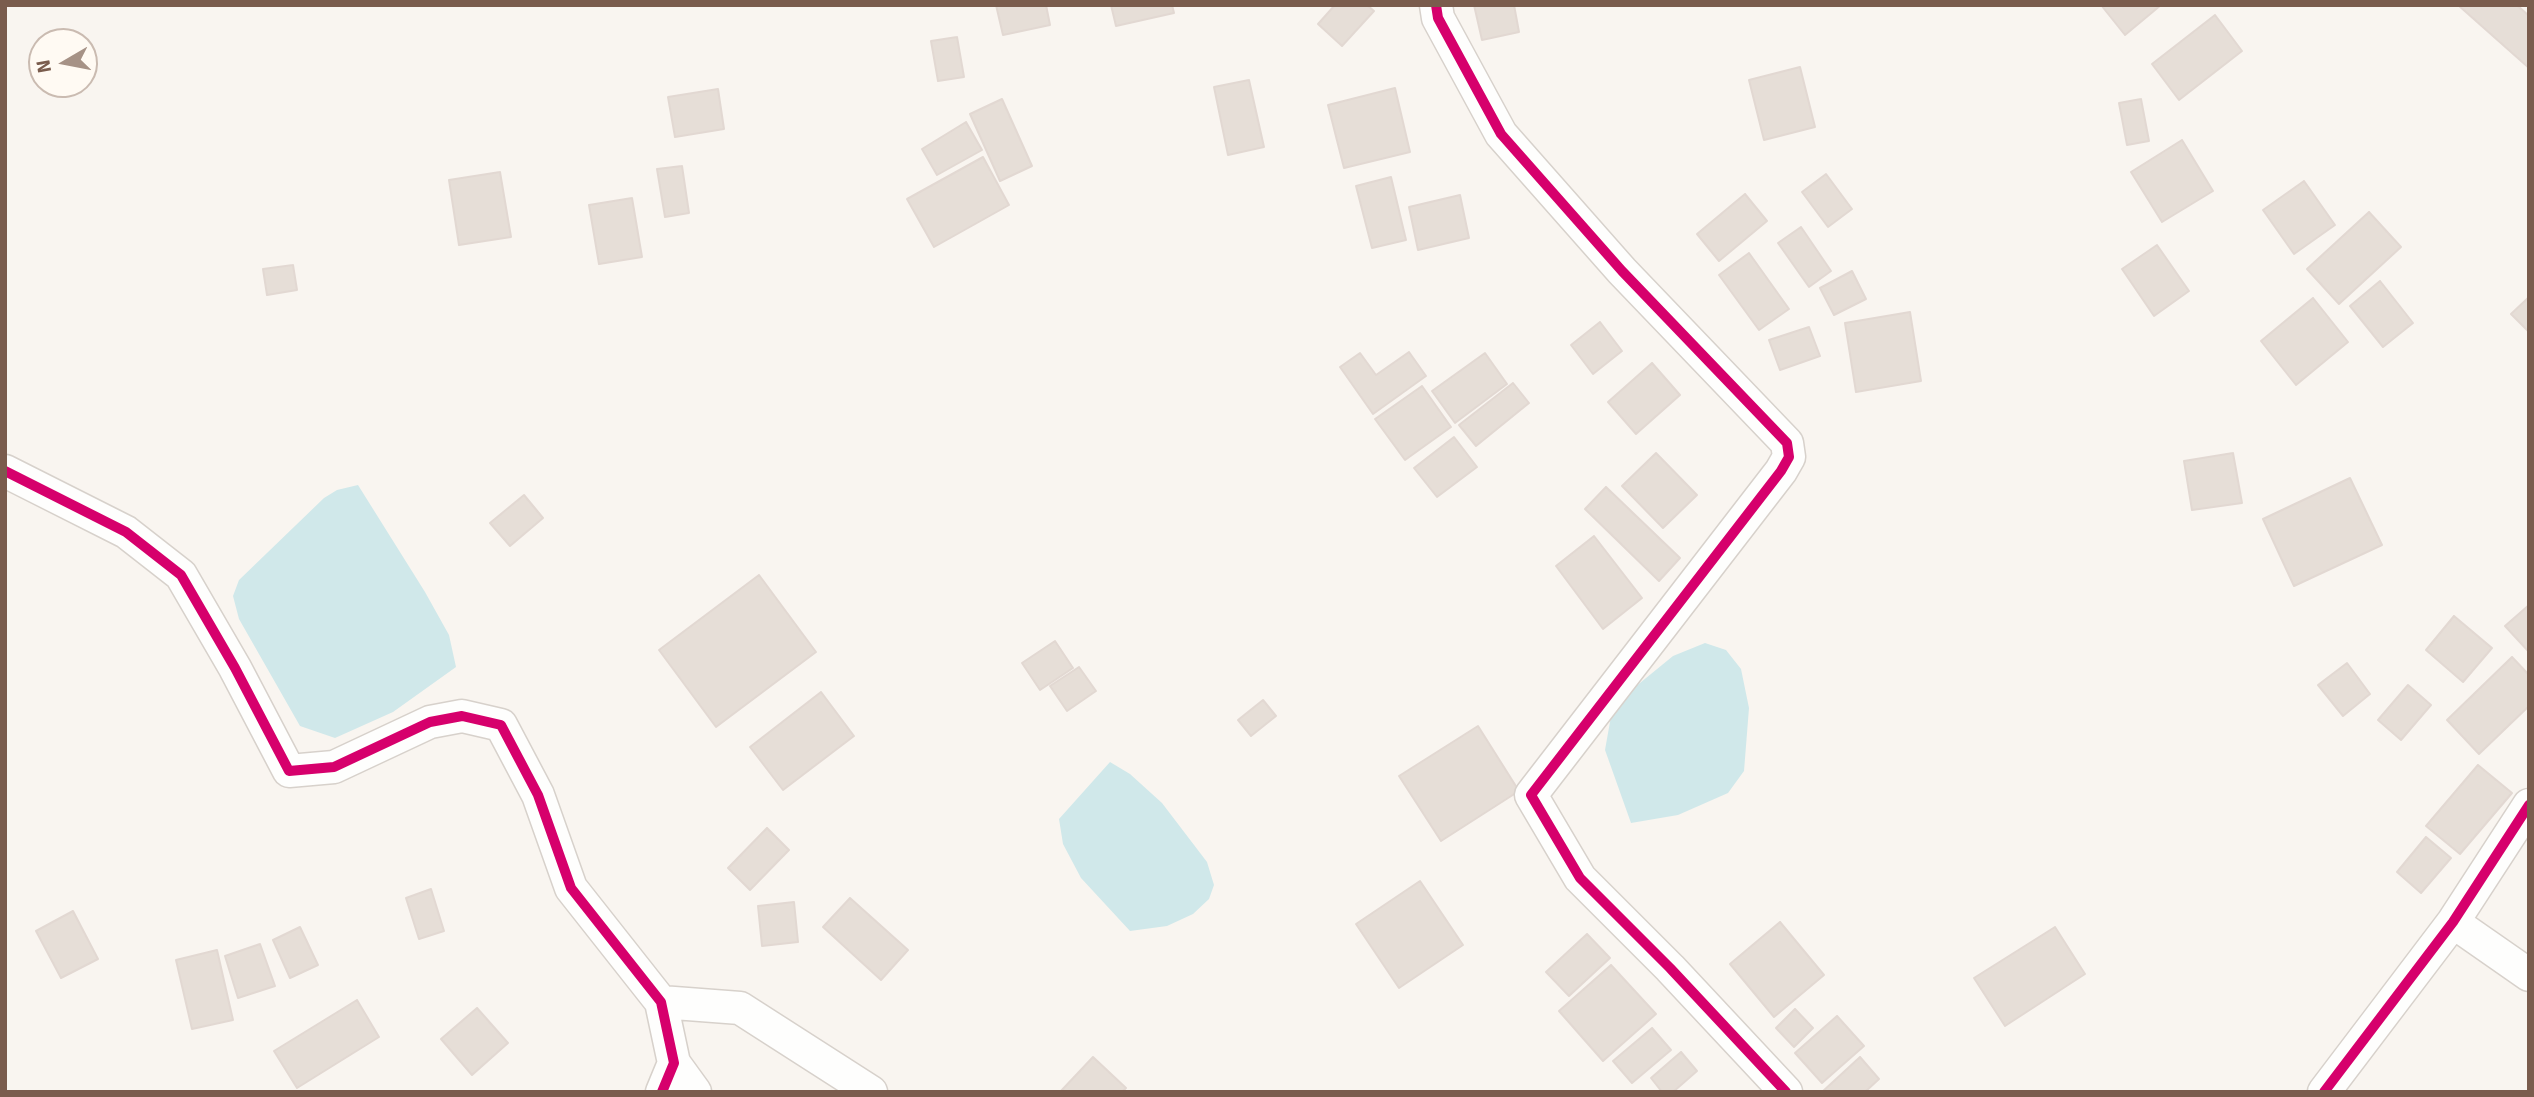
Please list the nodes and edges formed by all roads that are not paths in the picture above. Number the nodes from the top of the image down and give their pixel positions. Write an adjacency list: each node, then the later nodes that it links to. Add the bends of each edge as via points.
1 (1436, 5): 11 (street, via 1438,18 1501,134 1622,271 1787,443 1789,457 1781,471 1531,795 1580,878)
2 (5, 471): 6 (street, via 126,532 181,575 289,771 334,767 430,722 462,716 501,725 538,795 570,888)
3 (2529, 805): 4 (street)
4 (2452, 922): 5 (street); 12 (street)
5 (2529, 975)
6 (661, 1002): 7 (street); 10 (street, via 740,1008)
7 (674, 1063): 8 (street); 9 (street)
8 (662, 1092)
9 (695, 1092)
10 (870, 1092)
11 (1786, 1092)
12 (2324, 1092)

